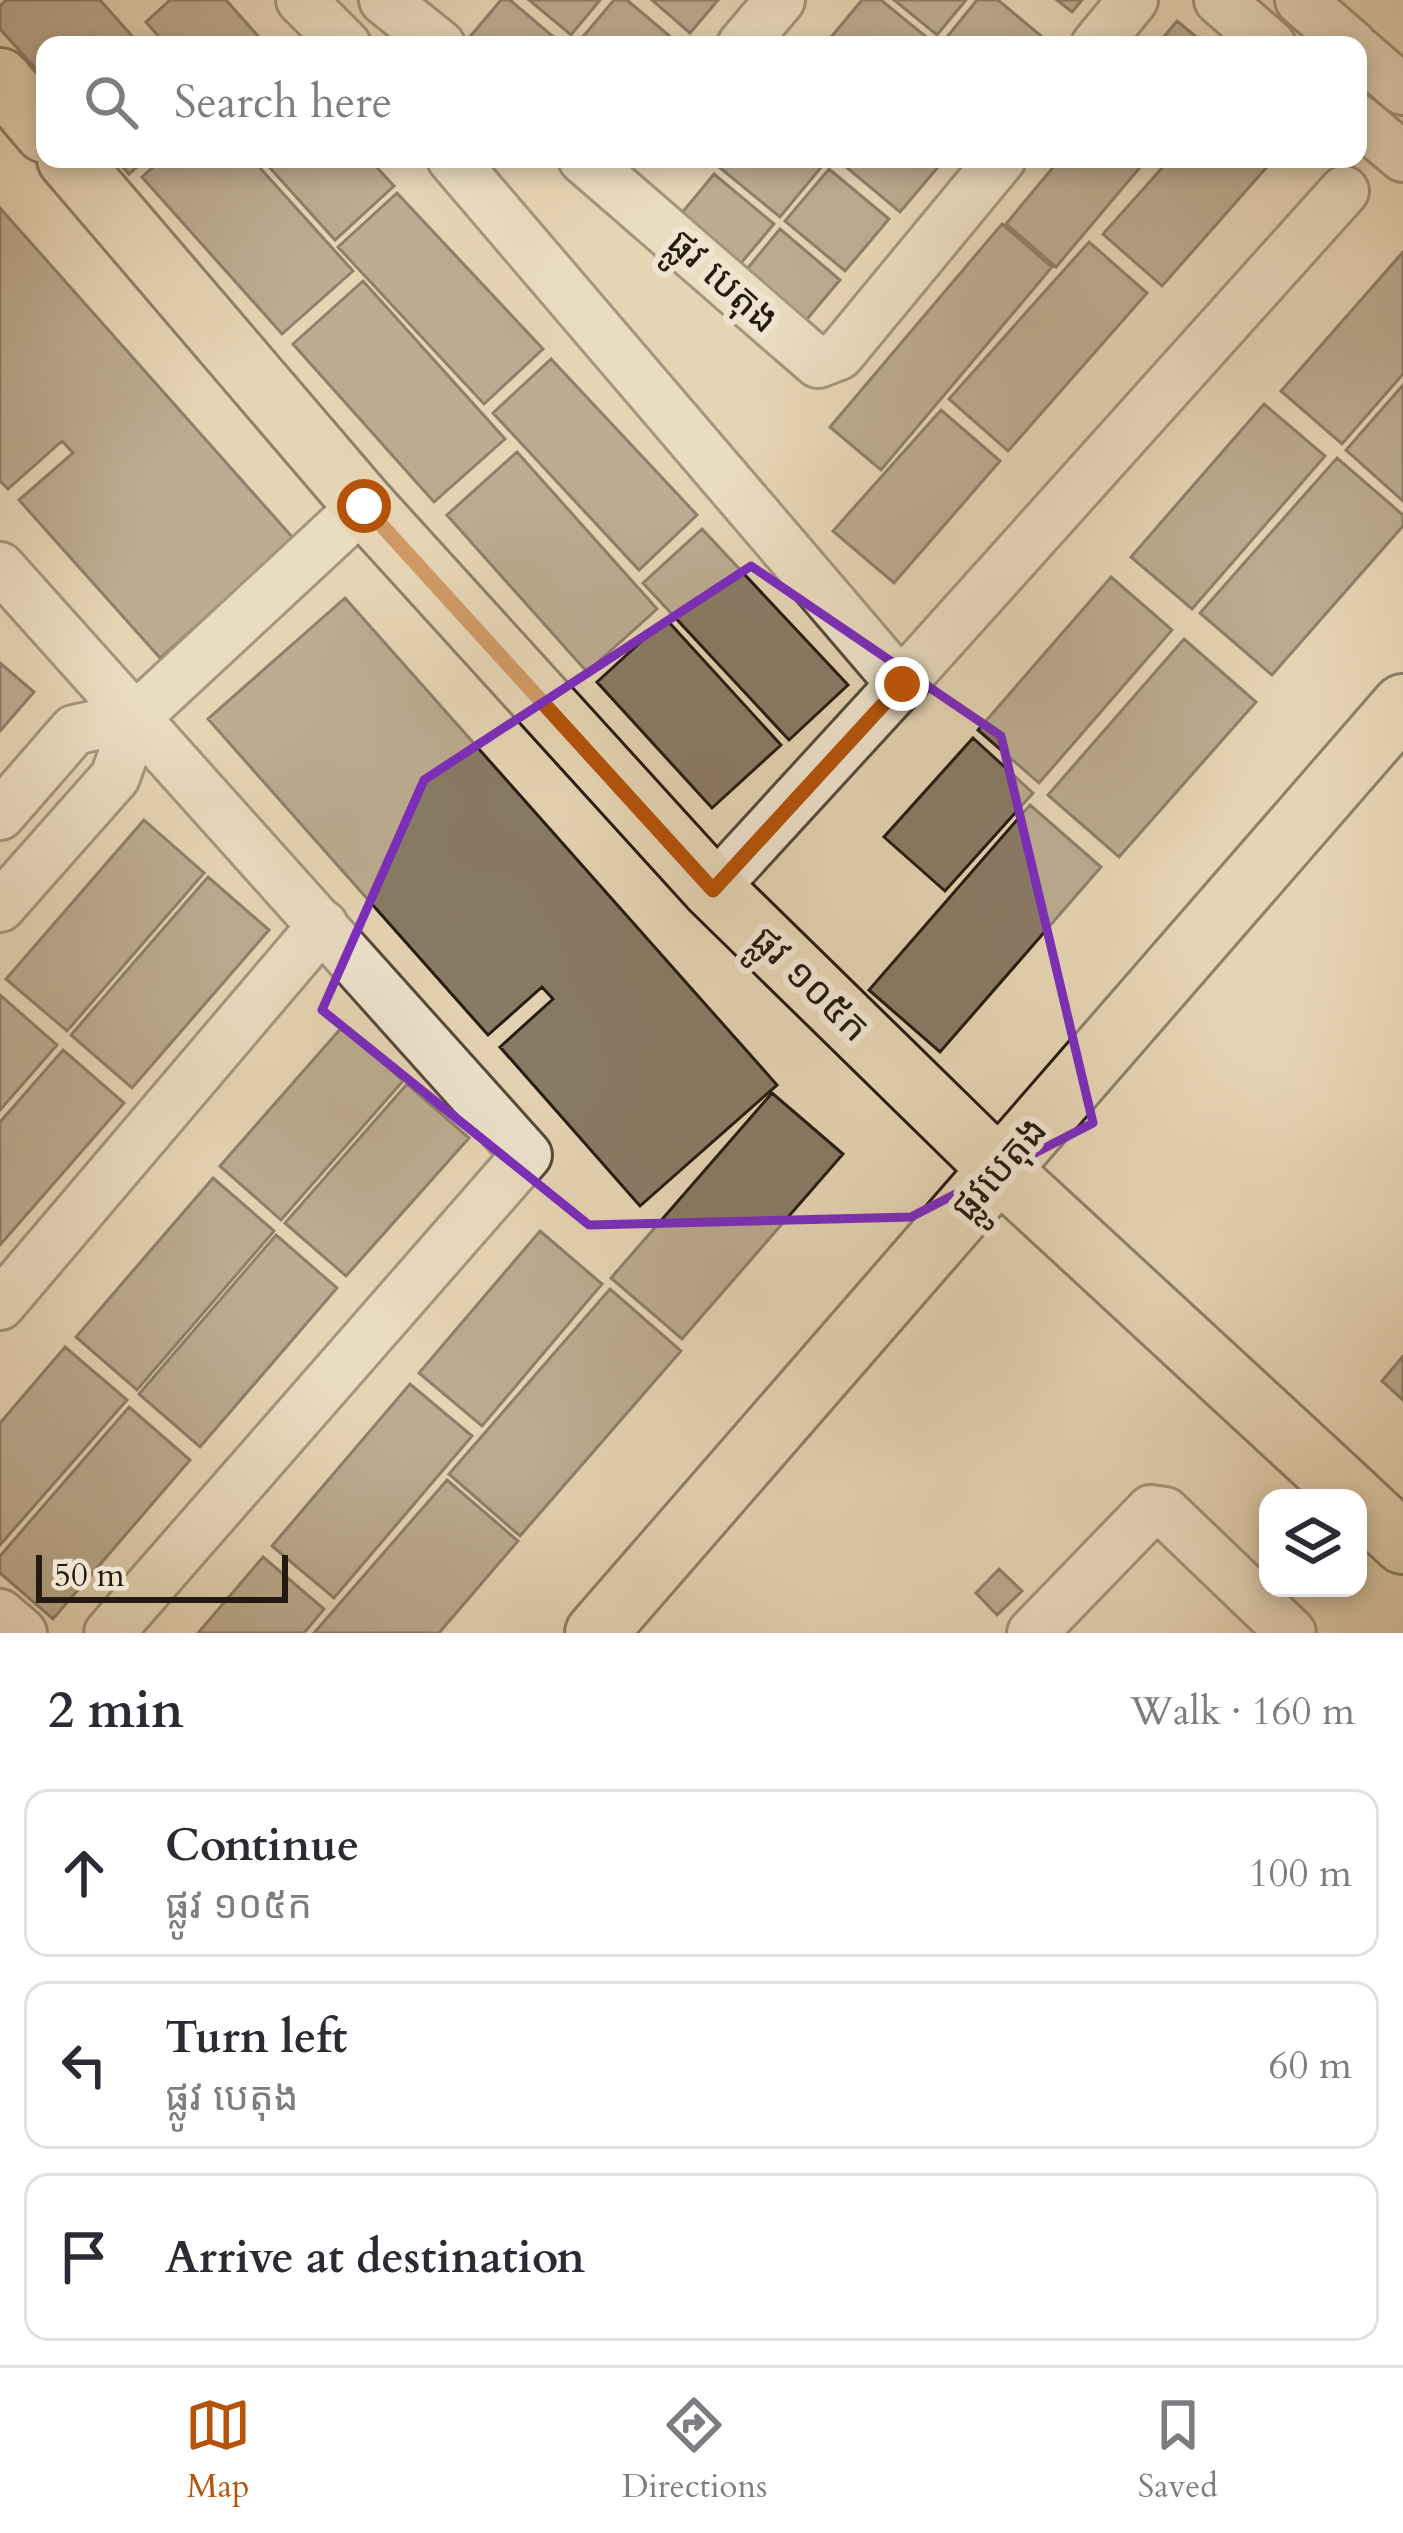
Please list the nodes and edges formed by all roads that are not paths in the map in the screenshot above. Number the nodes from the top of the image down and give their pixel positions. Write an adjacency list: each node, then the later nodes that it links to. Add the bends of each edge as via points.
1 (301, 0): 6 (street)
2 (780, 0): 7 (street)
3 (1133, 0): 8 (street)
4 (1219, 0): 9 (street)
5 (1300, 0): 10 (street)
6 (337, 36)
7 (750, 36)
8 (1103, 36)
9 (1261, 36)
10 (1341, 36)
11 (1367, 58): 13 (street)
12 (0, 79): 14 (main road)
13 (1403, 90)
14 (36, 121)
15 (1367, 127): 16 (street)
16 (1403, 157)
17 (76, 168): 22 (main road, ផ្លូវ ១០៥ក)
18 (460, 168): 24 (street)
19 (615, 168): 20 (street, ផ្លូវ បេតុង, via 818,363 838,355)
20 (994, 168)
21 (1344, 191): 24 (street)
22 (364, 506): 26 (street); 28 (main road, ផ្លូវ ១០៥ក)
23 (0, 567): 26 (street)
24 (902, 684): 28 (street)
25 (1403, 705): 31 (main road, ផ្លូវបេតុង)
26 (137, 716): 27 (street, via 74,730); 29 (street, via 115,777); 30 (street)
27 (0, 815)
28 (713, 890): 31 (main road, ផ្លូវ ១០៥ក)
29 (0, 907)
30 (323, 925): 32 (street); 38 (street, via 527,1155)
31 (999, 1169): 33 (main road, ផ្លូវ ១០៥ក); 39 (main road, ផ្លូវបេតុង)
32 (0, 1305)
33 (1345, 1489)
34 (1367, 1509): 35 (main road, ផ្លូវ ១០៥ក)
35 (1403, 1543)
36 (0, 1614): 37 (street)
37 (22, 1633)
38 (110, 1633)
39 (596, 1633)
40 (1032, 1633): 41 (street, via 1151,1510 1165,1511)
41 (1290, 1633)

